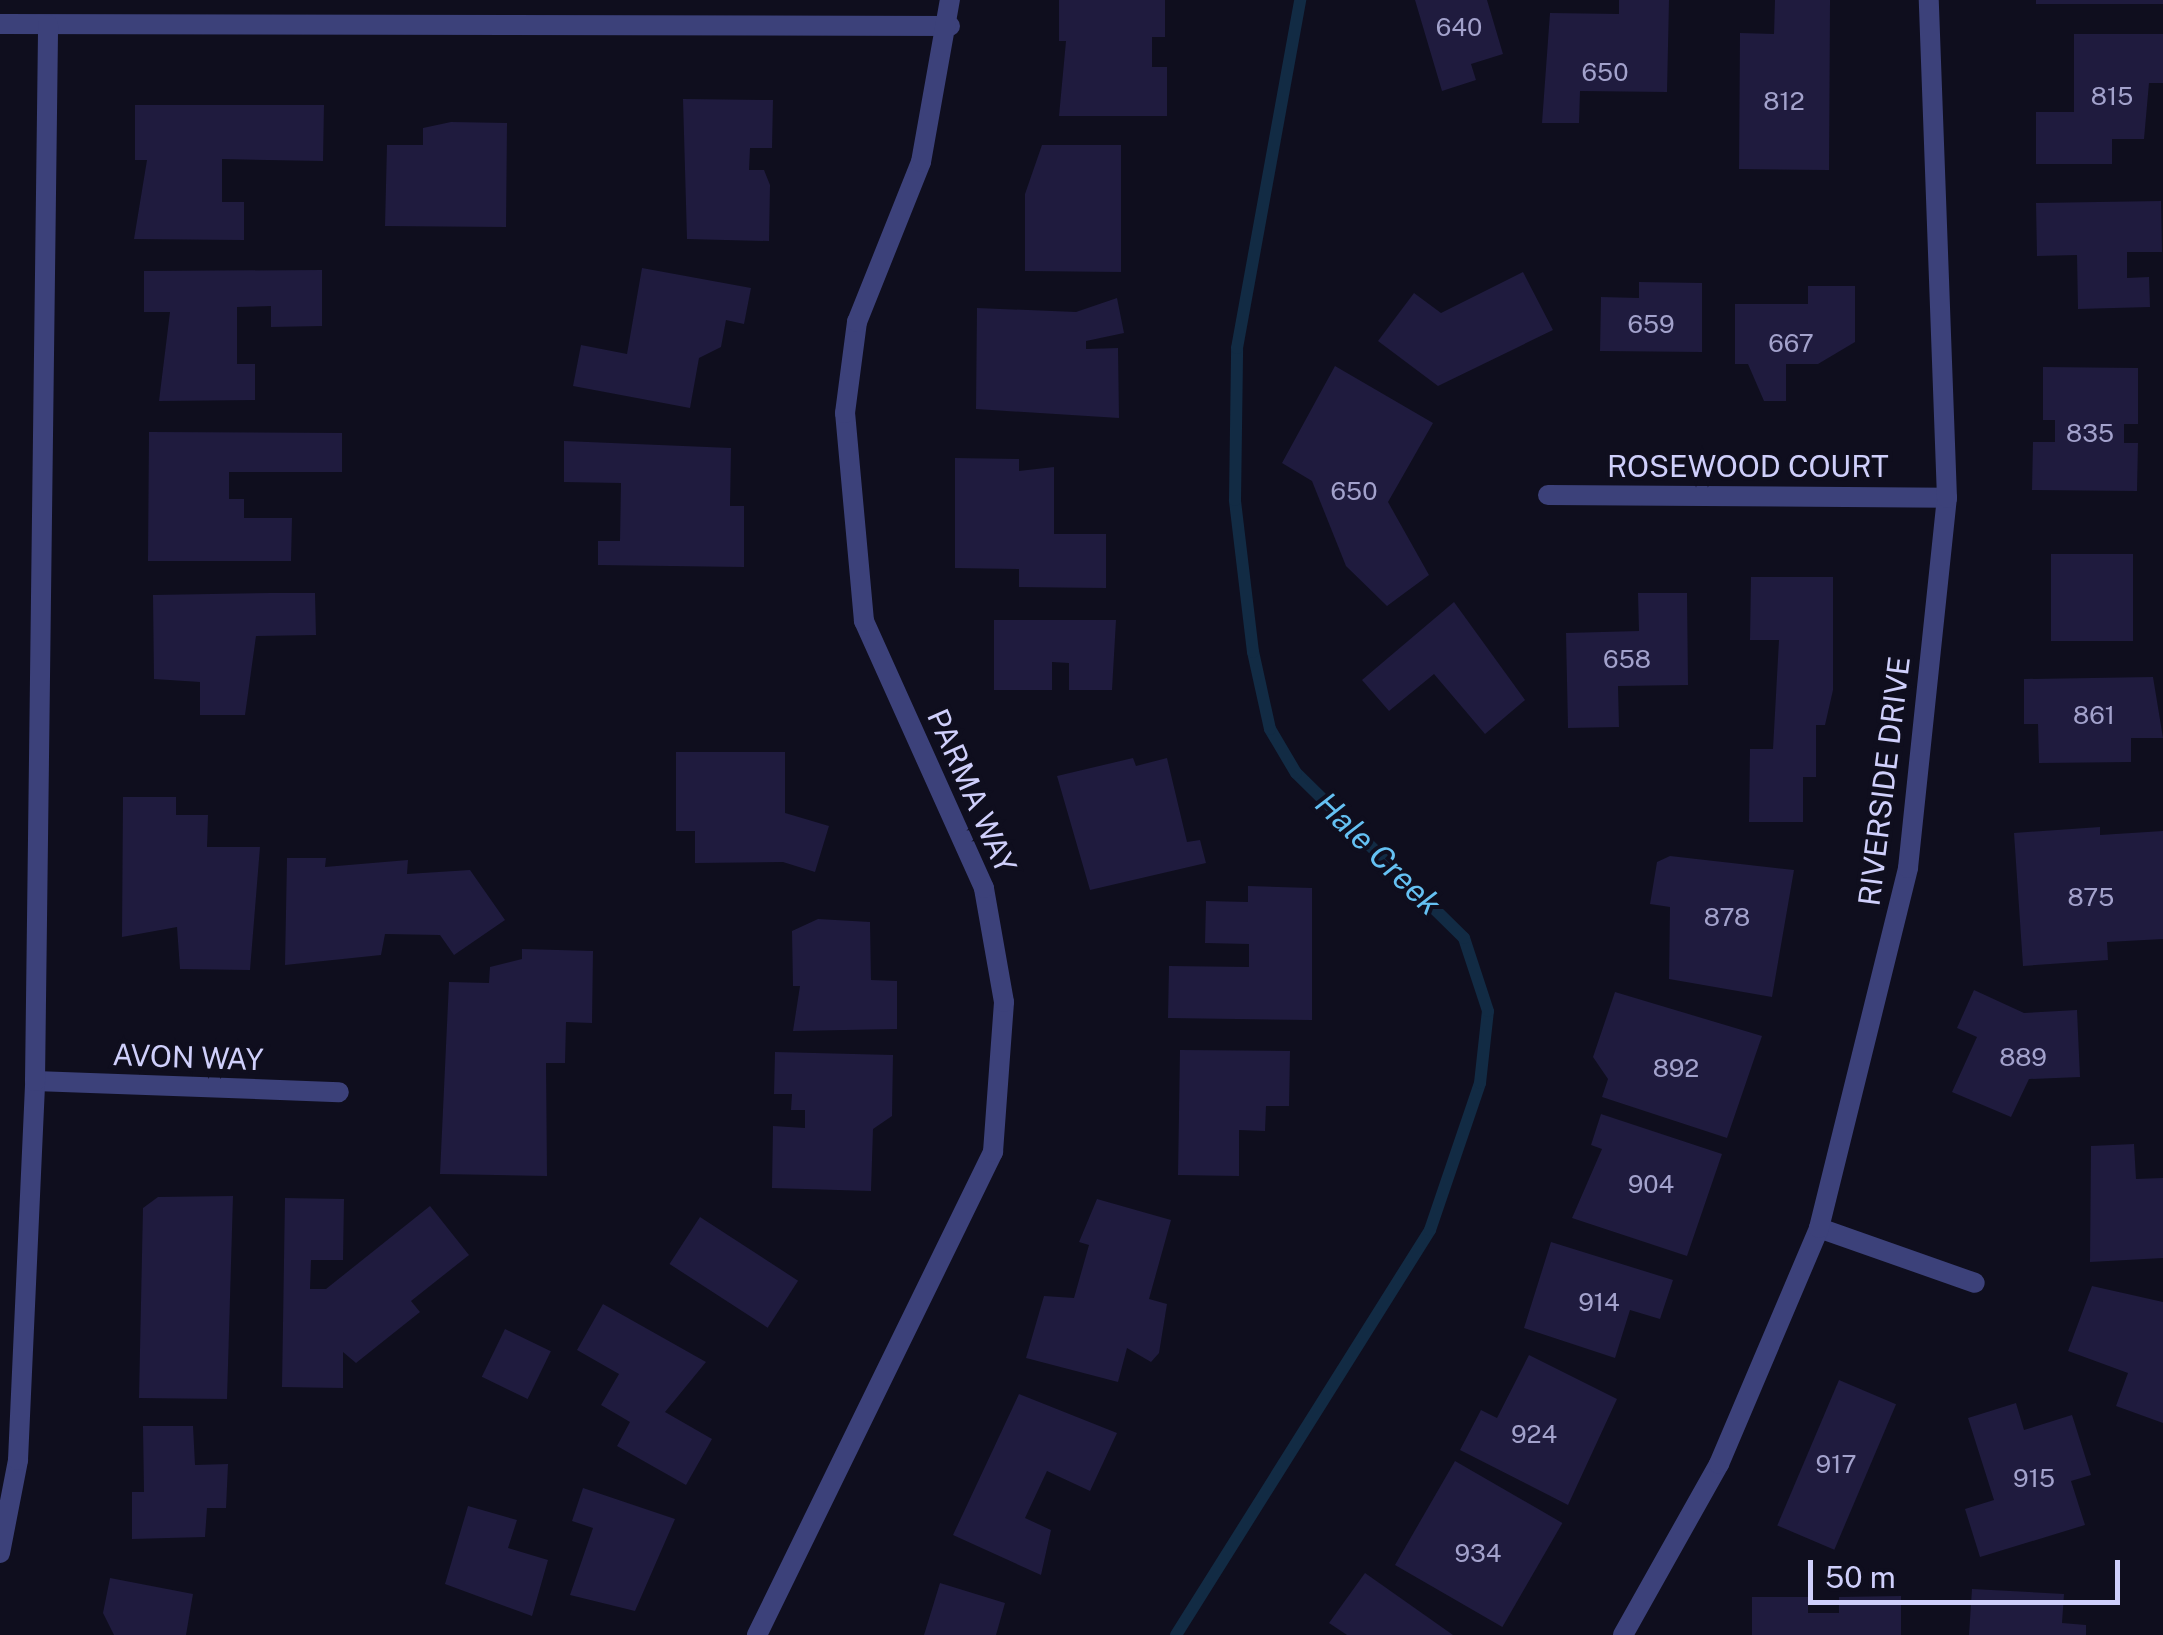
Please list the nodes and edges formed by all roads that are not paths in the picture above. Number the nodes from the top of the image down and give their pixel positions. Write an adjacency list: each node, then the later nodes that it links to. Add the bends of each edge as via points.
1 (950, 0): 5 (street, PARMA WAY)
2 (1929, 0): 7 (street, RIVERSIDE DRIVE)
3 (0, 24): 4 (street)
4 (48, 25): 5 (street); 8 (street)
5 (950, 26): 13 (street, PARMA WAY, via 921,162 858,322 845,414 864,621 984,888 1004,1002 992,1152)
6 (1548, 495): 7 (street, ROSEWOOD COURT)
7 (1947, 498): 10 (street, RIVERSIDE DRIVE, via 1908,868)
8 (35, 1081): 9 (street, AVON WAY); 12 (street, via 18,1460)
9 (340, 1092)
10 (1819, 1228): 11 (street); 14 (street, RIVERSIDE DRIVE, via 1719,1464)
11 (1975, 1283)
12 (0, 1553)
13 (757, 1635)
14 (1622, 1635)

